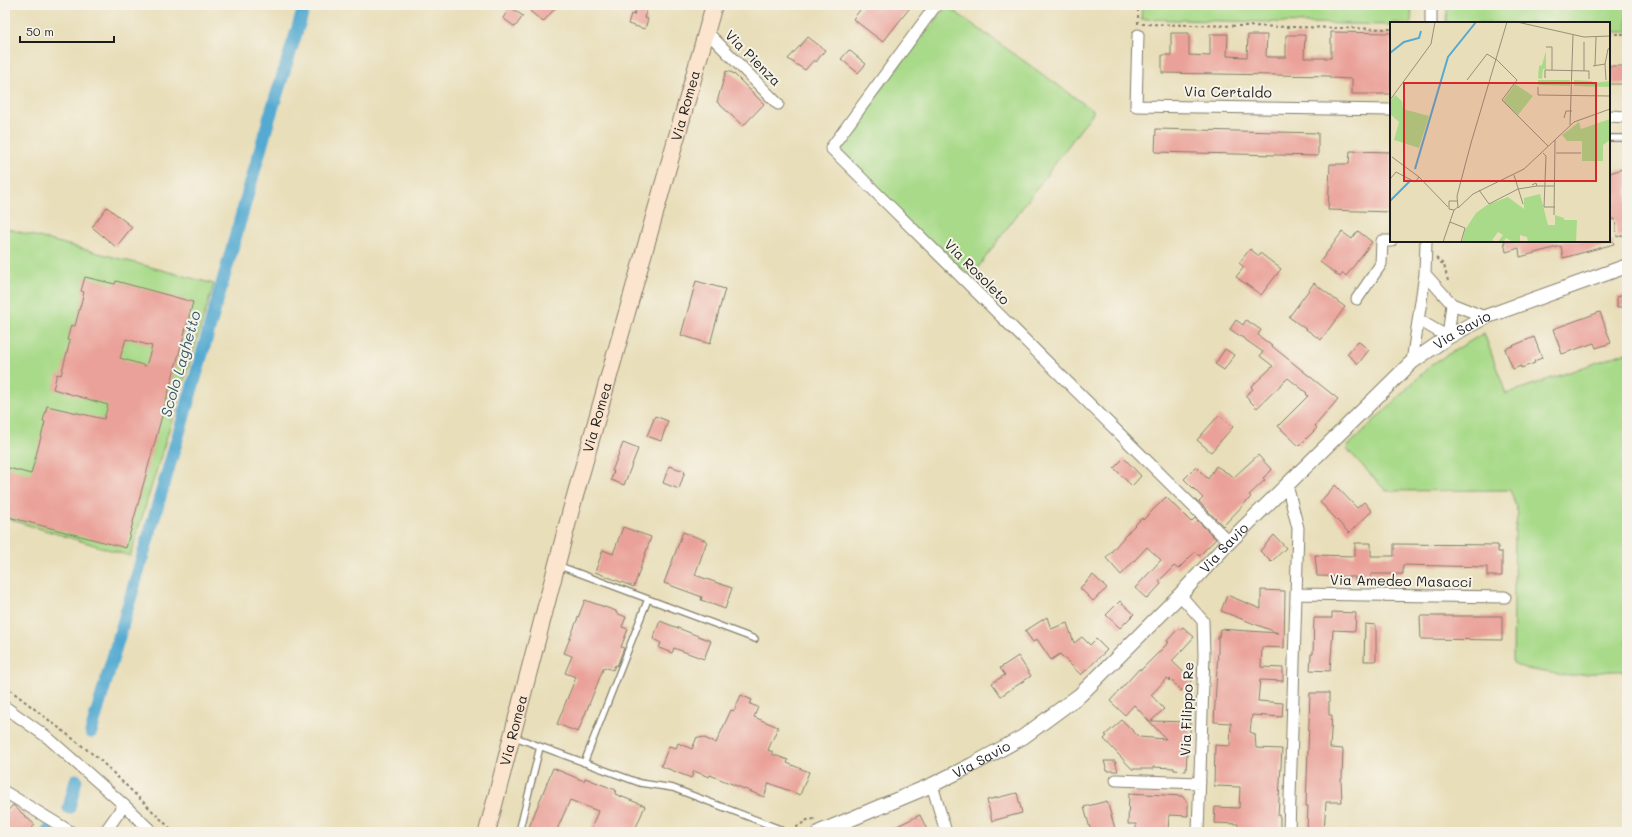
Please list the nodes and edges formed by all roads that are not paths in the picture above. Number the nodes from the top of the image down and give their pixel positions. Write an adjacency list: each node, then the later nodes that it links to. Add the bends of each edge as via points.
1 (714, 5): 6 (main road, Via Romea)
2 (936, 5): 24 (street, Via Rosoleto, via 831,148)
3 (1431, 5): 4 (street)
4 (1431, 22)
5 (1138, 30): 8 (street, Via Certaldo, via 1136,106)
6 (707, 32): 7 (street, Via Pienza); 25 (main road, Via Romea)
7 (778, 104)
8 (1390, 110)
9 (1610, 116): 10 (street)
10 (1627, 117)
11 (1610, 138): 12 (lane)
12 (1627, 138)
13 (1390, 240): 17 (street, via 1382,241 1381,264)
14 (1426, 242): 16 (street)
15 (1627, 266): 19 (street, Via Savio)
16 (1425, 274): 18 (street); 20 (street)
17 (1357, 299)
18 (1452, 304): 19 (street); 21 (street)
19 (1485, 317): 21 (street, Via Savio)
20 (1419, 320): 21 (street); 22 (street)
21 (1448, 337): 22 (street, Via Savio)
22 (1412, 362): 23 (street, Via Savio)
23 (1287, 485): 24 (street, Via Savio); 26 (street, via 1298,528)
24 (1229, 542): 27 (street, Via Savio)
25 (557, 565): 29 (lane); 32 (main road, Via Romea)
26 (1296, 594): 28 (street, Via Amedeo Masacci); 49 (street)
27 (1180, 595): 36 (street, Via Filippo Re, via 1203,621); 37 (street, Via Savio, via 1080,695 1023,737)
28 (1505, 597)
29 (648, 599): 30 (lane); 34 (lane)
30 (755, 639)
31 (5, 707): 39 (street, via 47,737)
32 (512, 736): 33 (lane); 43 (main road, Via Romea)
33 (540, 747): 34 (lane); 44 (lane)
34 (584, 763): 45 (lane, via 640,783 673,788)
35 (1116, 780): 36 (street)
36 (1200, 783): 48 (street, Via Filippo Re)
37 (932, 785): 46 (street, Via Savio); 47 (street)
38 (5, 792): 40 (street)
39 (124, 805): 41 (street); 42 (street)
40 (71, 832)
41 (105, 832)
42 (152, 832)
43 (487, 832)
44 (519, 832)
45 (783, 832)
46 (820, 832)
47 (946, 832)
48 (1198, 832)
49 (1289, 832)

